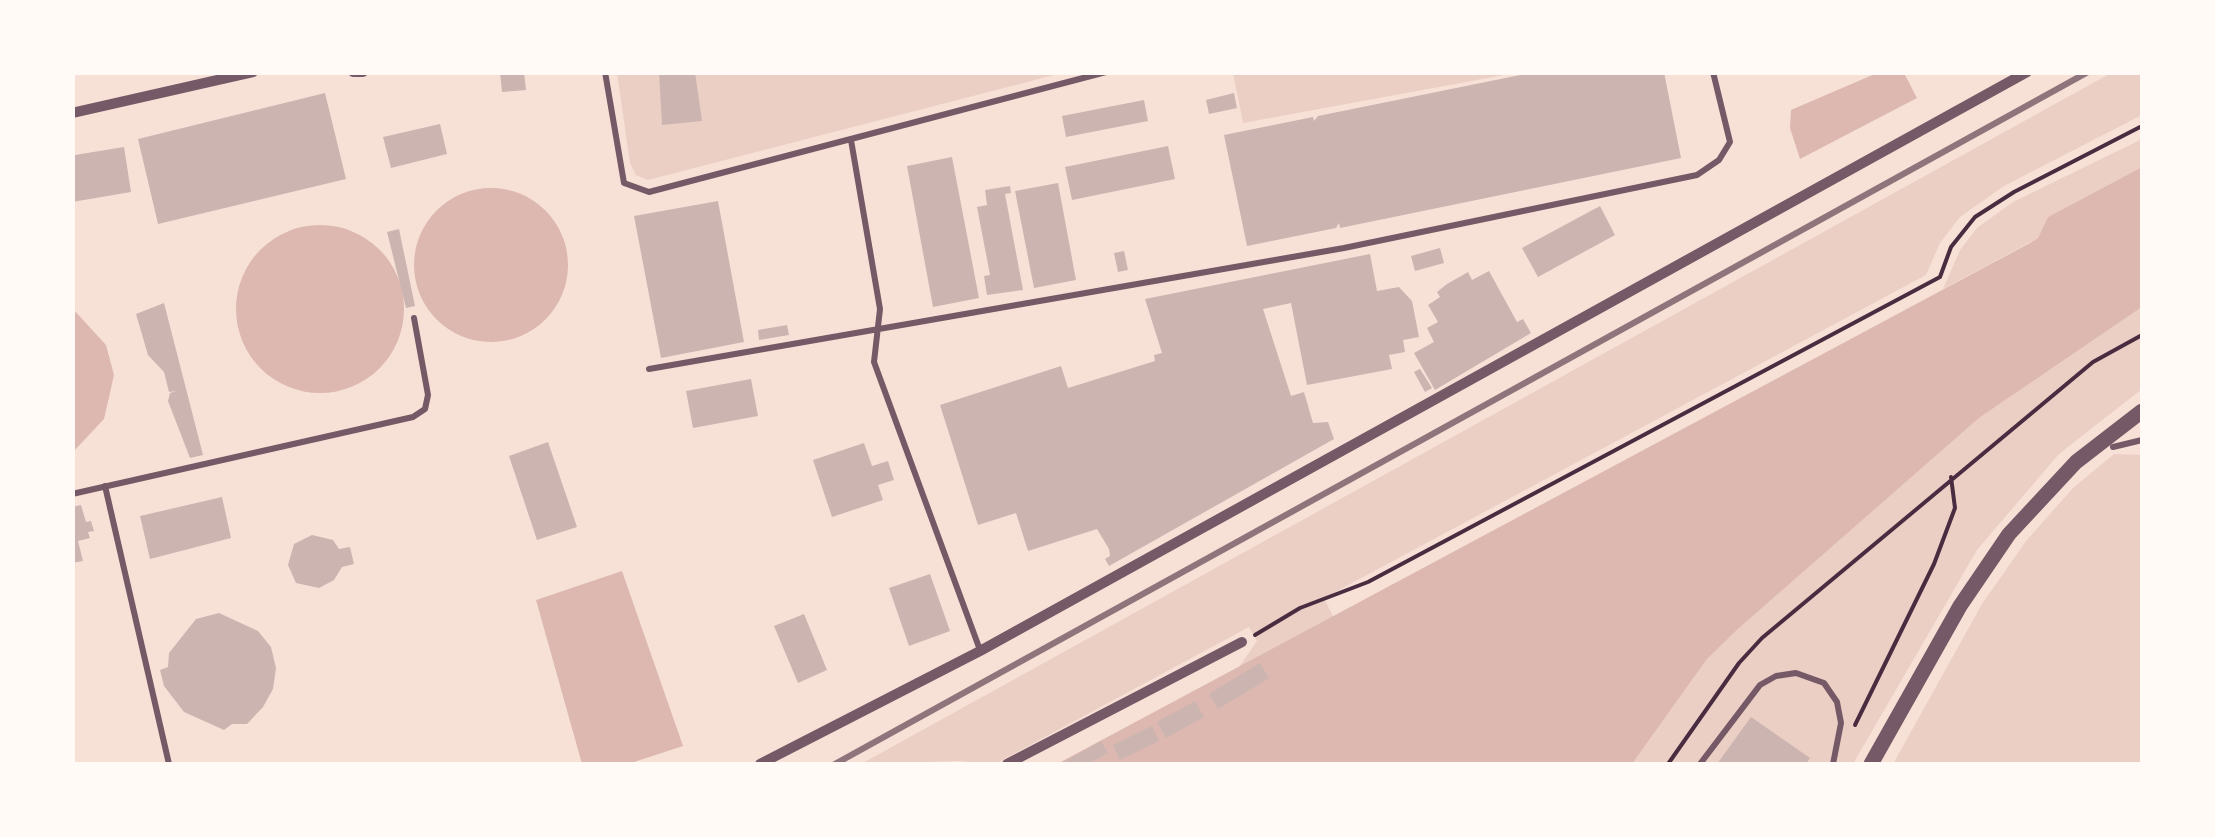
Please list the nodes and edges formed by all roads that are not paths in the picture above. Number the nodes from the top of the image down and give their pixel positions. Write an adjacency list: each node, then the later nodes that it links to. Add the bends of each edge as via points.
1 (254, 72): 8 (street)
2 (354, 72): 3 (street)
3 (363, 72)
4 (606, 72): 9 (lane, via 624,182 634,189 649,192)
5 (1106, 72): 9 (lane)
6 (1713, 72): 11 (lane, via 1730,142 1697,175 1344,248)
7 (2027, 72): 19 (street)
8 (72, 114)
9 (850, 140): 11 (lane, via 880,309)
10 (414, 318): 16 (lane, via 428,395 413,417)
11 (876, 330): 12 (lane); 19 (lane, via 874,362)
12 (648, 369)
13 (2142, 411): 25 (street, via 2076,462 2009,534)
14 (2142, 440): 15 (lane)
15 (2113, 447)
16 (105, 486): 17 (lane); 20 (lane)
17 (72, 494)
18 (1242, 642): 22 (street)
19 (980, 651): 21 (street)
20 (170, 764)
21 (760, 764)
22 (1007, 764)
23 (1700, 764): 24 (lane, via 1760,686 1796,673 1824,683 1837,702 1839,752)
24 (1833, 764)
25 (1870, 764)

